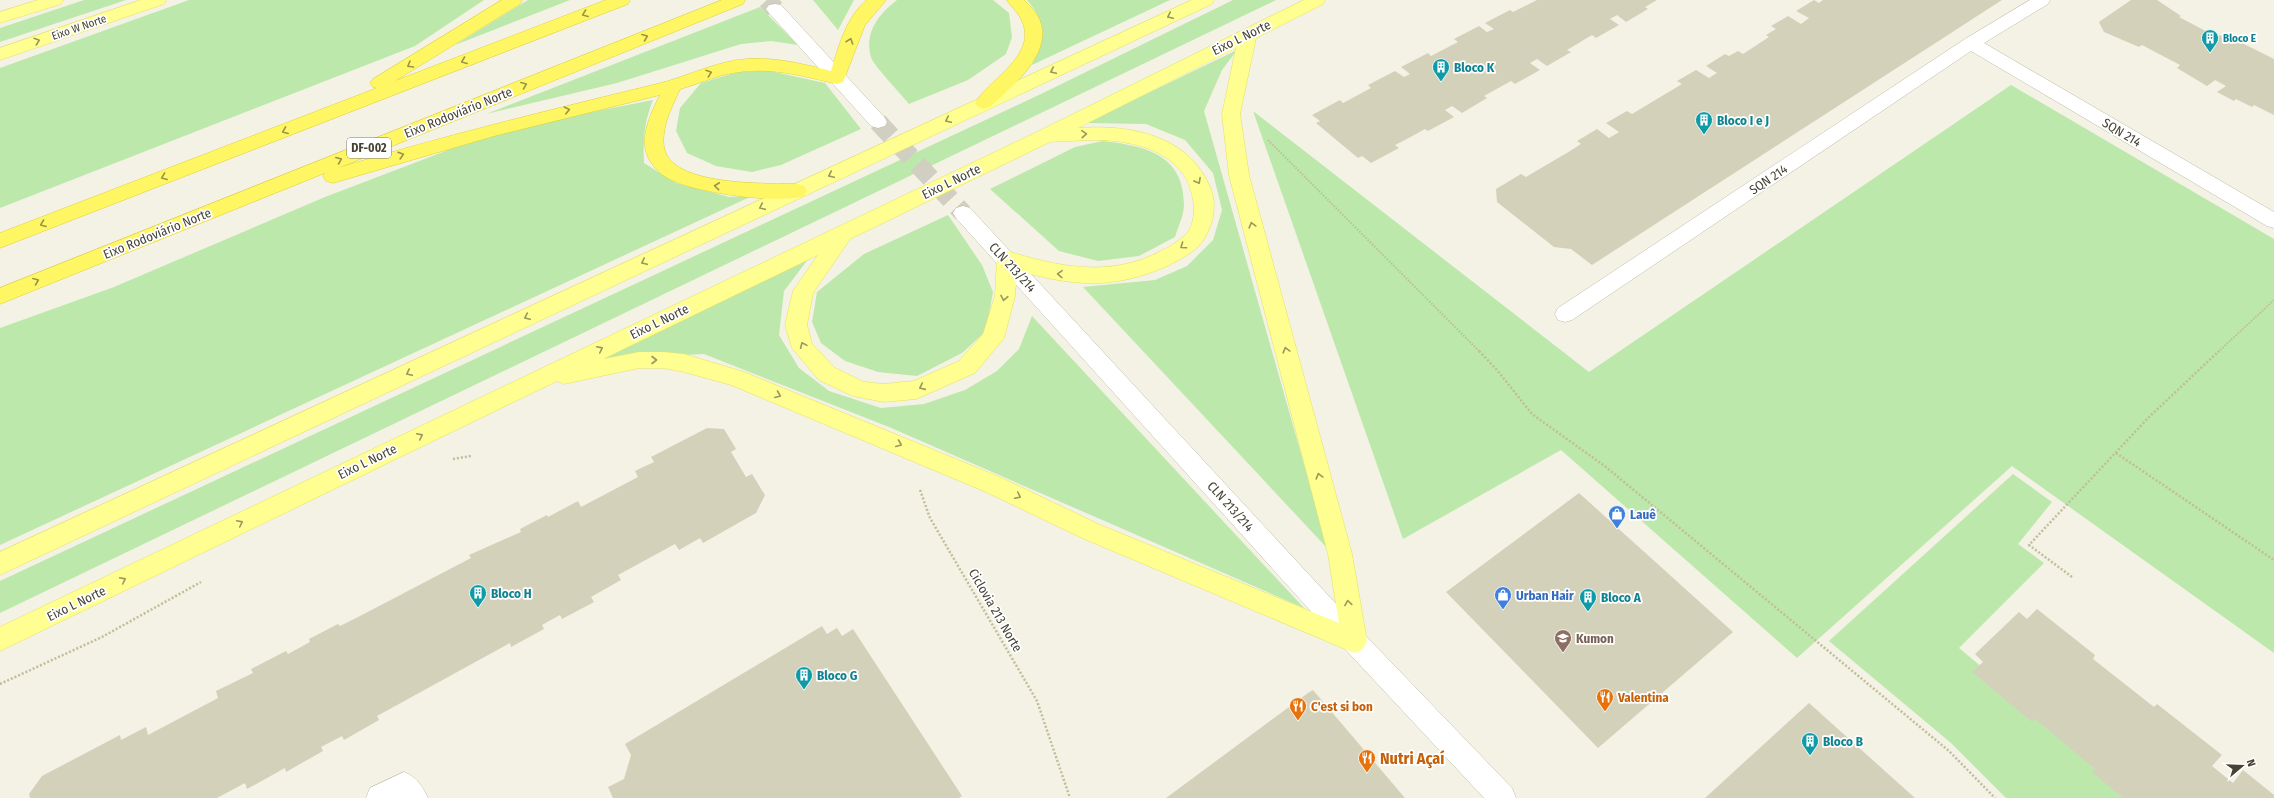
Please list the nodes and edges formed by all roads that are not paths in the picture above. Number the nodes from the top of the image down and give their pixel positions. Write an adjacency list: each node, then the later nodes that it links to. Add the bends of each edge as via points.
1 (55, 0): 12 (main road)
2 (158, 0): 15 (main road, Eixo W Norte, one-way to 2)
3 (514, 0): 19 (highway, one-way to 19, via 450,42)
4 (622, 0): 19 (highway, one-way to 19)
5 (737, 0): 24 (highway, Eixo Rodoviário Norte / DF-002, one-way to 5)
6 (878, 0): 16 (highway, one-way to 6, via 856,23 869,6)
7 (1015, 0): 18 (highway, via 1025,8 1034,28 1032,50 1017,72)
8 (1206, 0): 18 (main road, one-way to 18)
9 (1317, 0): 13 (main road, Eixo L Norte)
10 (2042, 0): 14 (street, SQN 214)
11 (775, 9): 16 (street)
12 (0, 18)
13 (1248, 33): 21 (main road, Eixo L Norte); 34 (main road, one-way to 13, via 1340,554 1239,175 1231,114)
14 (1971, 43): 25 (street, SQN 214); 30 (street, SQN 214)
15 (0, 54)
16 (837, 78): 17 (highway, one-way to 16, via 744,65 768,64); 20 (street)
17 (673, 86): 22 (highway, one-way to 17, via 706,185 681,176 664,165 656,156 655,134); 24 (highway, one-way to 17, via 449,141 540,116)
18 (984, 103): 22 (main road, one-way to 22)
19 (322, 117): 27 (highway, one-way to 27)
20 (878, 122)
21 (1046, 136): 26 (main road, Eixo L Norte); 28 (main road, one-way to 28, via 1127,135 1149,141 1173,153 1189,167 1201,183 1205,215 1193,238 1171,254 1142,268 1102,276 1051,273)
22 (797, 191): 32 (main road, one-way to 32)
23 (963, 213): 28 (street, CLN 213/214)
24 (189, 220): 29 (highway, Eixo Rodoviário Norte / DF-002, one-way to 24)
25 (2274, 221)
26 (844, 232): 28 (main road, one-way to 26, via 1005,296 993,338 967,367 916,390 884,393 861,390 827,374 803,348 796,325 803,290); 31 (main road, Eixo L Norte, one-way to 26)
27 (0, 241)
28 (1007, 259): 34 (street, CLN 213/214)
29 (0, 296)
30 (1565, 314)
31 (533, 381): 33 (main road, Eixo L Norte, one-way to 31); 34 (main road, one-way to 34, via 639,360 684,363 736,378 994,484 1090,531)
32 (0, 564)
33 (0, 639)
34 (1354, 641): 37 (street, CLN 213/214)
35 (380, 798): 36 (street, via 404,785)
36 (414, 798)
37 (1502, 798)

